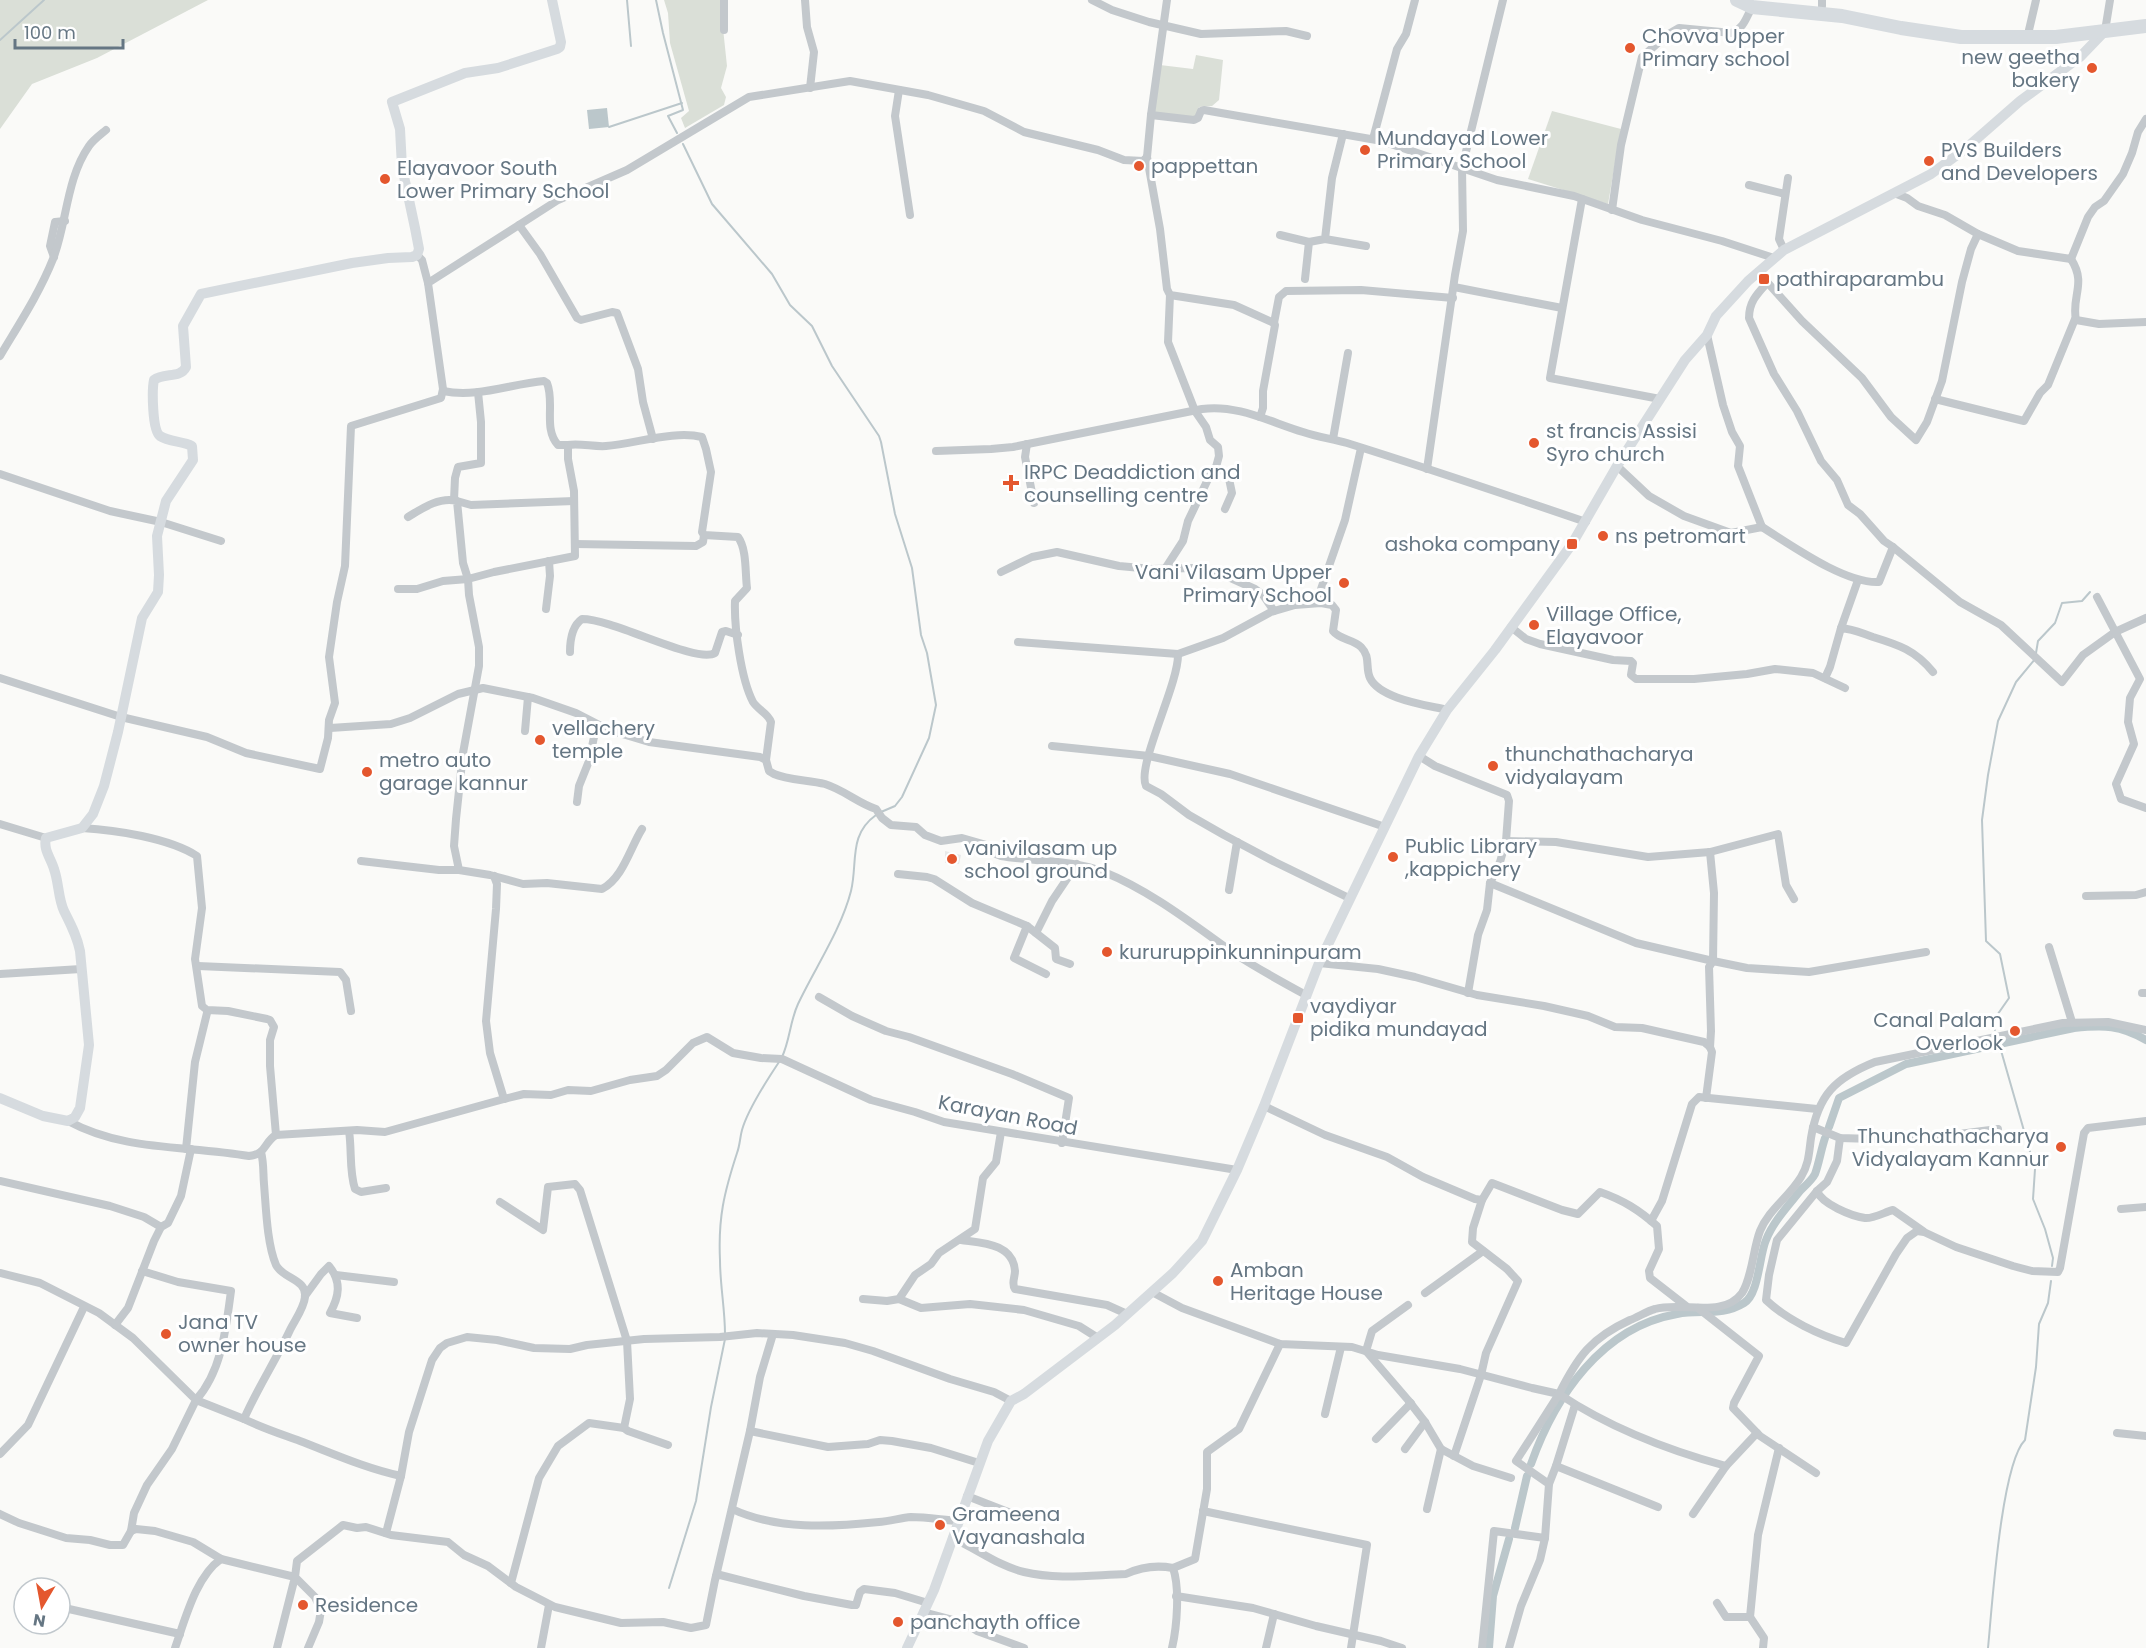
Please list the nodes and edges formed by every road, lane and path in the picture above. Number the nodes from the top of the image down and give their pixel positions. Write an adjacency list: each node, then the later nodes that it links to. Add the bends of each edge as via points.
1 (552, 0): 44 (main road, via 561,42 557,50 465,74 392,102 400,129 402,167 416,228)
2 (724, 0): 15 (street)
3 (805, 0): 21 (street, via 814,52)
4 (1092, 0): 13 (street)
5 (1167, 0): 13 (street)
6 (1415, 0): 27 (street, via 1408,28 1397,49)
7 (1503, 0): 29 (street)
8 (1737, 0): 11 (highway)
9 (2037, 0): 17 (street)
10 (2110, 0): 16 (street)
11 (1755, 3): 12 (highway); 35 (street, via 1744,24 1732,33 1679,28 1642,57 1621,145)
12 (1822, 6): 17 (highway, via 1961,37)
13 (1164, 26): 19 (street, via 1201,34 1286,32); 23 (street)
14 (2146, 26): 16 (highway)
15 (724, 30)
16 (2105, 31): 18 (highway); 20 (main road)
17 (2028, 34): 18 (highway)
18 (2075, 34): 20 (main road, via 2081,41)
19 (1307, 36)
20 (2080, 57): 32 (main road, via 2020,101 1964,150 1931,174)
21 (810, 88): 22 (street, via 850,81); 37 (street, via 749,98 627,170 558,200)
22 (899, 90): 28 (street, via 984,111 1024,132 1124,160 1140,162); 36 (street, via 895,116)
23 (1151, 115): 26 (street, via 1194,120 1204,110); 28 (street)
24 (2145, 123): 46 (street, via 2122,174 2088,217)
25 (105, 130): 60 (street, via 89,145 75,175 65,221 42,286)
26 (1343, 134): 27 (street); 40 (street, via 1332,178)
27 (1373, 139): 29 (street)
28 (1147, 158): 52 (street)
29 (1462, 168): 34 (street); 51 (street, via 1463,231)
30 (1788, 178): 33 (street)
31 (1749, 185): 33 (street)
32 (1894, 193): 39 (street); 43 (main road)
33 (1785, 194): 43 (street, via 1779,239)
34 (1582, 199): 35 (street); 54 (street)
35 (1612, 210): 45 (street)
36 (910, 215)
37 (519, 225): 49 (street); 67 (street, via 577,318 617,313 638,369)
38 (1280, 234): 41 (street)
39 (1978, 234): 46 (street, via 2018,251); 64 (street, via 1968,258)
40 (1325, 239): 41 (street); 42 (street)
41 (1309, 242): 48 (street)
42 (1366, 246)
43 (1784, 250): 45 (main road)
44 (417, 255): 49 (street); 82 (main road, via 352,263 201,294 183,326 185,371 158,377 153,384 156,431 160,436 192,446 194,453 166,501)
45 (1774, 258): 47 (main road)
46 (2071, 259): 55 (street, via 2079,277)
47 (1758, 272): 50 (street); 58 (main road, via 1716,316)
48 (1305, 279)
49 (429, 284): 61 (street)
50 (1767, 284): 64 (street, via 1863,378 1891,417 1914,440 1922,433); 88 (street, via 1752,300 1749,318 1774,374 1848,505)
51 (1454, 287): 53 (street); 54 (street)
52 (1170, 296): 57 (street, via 1234,305); 65 (street, via 1168,342)
53 (1453, 298): 57 (street, via 1361,290 1286,291 1279,297); 75 (street)
54 (1562, 308): 63 (street, via 1550,378)
55 (2075, 319): 56 (street, via 2099,324); 64 (street, via 2048,385 2024,420)
56 (2146, 322)
57 (1274, 323): 66 (street)
58 (1707, 335): 63 (main road); 84 (street, via 1723,405 1740,446 1738,466)
59 (1348, 353): 68 (street)
60 (0, 356)
61 (443, 391): 62 (street); 116 (street, via 441,398 351,426 345,566 329,657 335,703)
62 (478, 393): 70 (street, via 544,381 550,393 553,439 558,445); 77 (street, via 481,463 458,467)
63 (1660, 399): 73 (main road)
64 (1935, 399)
65 (1195, 411): 66 (street, via 1211,408); 69 (street); 74 (street, via 1218,447)
66 (1260, 417): 68 (street)
67 (653, 439): 70 (street, via 605,446); 85 (street, via 702,437 711,472 703,517)
68 (1333, 439): 71 (street)
69 (1027, 444): 72 (street); 79 (street, via 1025,457)
70 (568, 445): 78 (street)
71 (1361, 448): 75 (street); 96 (street, via 1345,520 1321,589)
72 (936, 451)
73 (1617, 466): 83 (main road); 84 (street, via 1649,496 1684,516 1731,533)
74 (1216, 467): 80 (street, via 1228,474 1232,493); 90 (street, via 1188,521 1183,541)
75 (1427, 469): 83 (street)
76 (0, 474): 82 (street, via 110,511)
77 (456, 501): 78 (street, via 471,506); 81 (street, via 431,505); 92 (street)
78 (574, 501): 87 (street)
79 (1034, 502)
80 (1225, 509)
81 (408, 517)
82 (161, 522): 86 (street); 114 (main road, via 158,592 142,618)
83 (1586, 522): 100 (main road)
84 (1762, 527): 93 (street, via 1815,560)
85 (704, 536): 87 (street, via 696,546); 103 (street, via 740,539 747,588 735,601)
86 (221, 541)
87 (575, 544): 89 (street, via 574,556)
88 (1893, 547): 93 (street, via 1879,582); 102 (street, via 1960,602 2001,625 2062,682 2083,655)
89 (549, 561): 92 (street); 97 (street)
90 (1165, 569): 91 (street, via 1119,566 1057,552 1032,557); 98 (street, via 1195,568 1224,575 1255,589)
91 (1001, 572)
92 (468, 579): 94 (street); 111 (street, via 479,647 479,674)
93 (1858, 580): 101 (street)
94 (398, 589)
95 (2097, 597): 102 (street)
96 (1321, 603): 98 (street); 113 (street, via 1336,610 1333,631 1365,651 1369,676 1379,688)
97 (546, 609)
98 (1274, 611): 106 (street, via 1223,638)
99 (2146, 618): 102 (street)
100 (1511, 627): 109 (street, via 1540,644 1631,661 1631,675 1636,679 1694,679 1775,669); 113 (main road)
101 (1841, 628): 107 (street, via 1892,641 1913,652); 109 (street)
102 (2115, 632): 123 (street, via 2140,679 2130,698 2128,722 2134,744 2116,784 2121,799)
103 (738, 634): 105 (street, via 722,632 715,653 704,656 616,626 582,620 576,624); 121 (street, via 748,690 755,704 770,717)
104 (1018, 642): 106 (street)
105 (570, 652)
106 (1178, 654): 119 (street, via 1172,690)
107 (1933, 672)
108 (0, 678): 114 (street)
109 (1825, 678): 110 (street)
110 (1845, 688)
111 (474, 690): 112 (street, via 483,688); 116 (street, via 391,724); 134 (street, via 456,819 454,846)
112 (528, 697): 115 (street, via 576,712); 117 (street)
113 (1447, 710): 120 (main road)
114 (121, 717): 116 (street, via 207,737 246,753 320,769); 126 (main road, via 104,786 93,814)
115 (600, 726): 121 (street, via 649,742); 122 (street)
116 (330, 729)
117 (525, 731)
118 (1052, 746): 119 (street)
119 (1149, 756): 125 (street, via 1230,774); 130 (street, via 1146,786)
120 (1419, 756): 125 (main road); 129 (street, via 1507,795)
121 (765, 760): 133 (street, via 769,771 779,777 823,783 879,811 891,825 916,827 941,841 967,839 990,846 1000,856)
122 (577, 802)
123 (2146, 808)
124 (0, 824): 128 (street)
125 (1385, 827): 141 (main road)
126 (82, 828): 128 (main road); 150 (street, via 144,836 197,856 202,908 195,949)
127 (642, 828): 136 (street, via 621,870 602,889 523,884)
128 (46, 838): 151 (main road, via 45,848 55,869 61,902 77,936)
129 (1506, 841): 131 (street, via 1556,842 1648,856); 137 (street)
130 (1237, 842): 138 (street); 141 (street)
131 (1710, 852): 142 (street, via 1778,834 1786,885); 147 (street)
132 (361, 861): 134 (street)
133 (1077, 864): 144 (street); 155 (street, via 1104,872 1146,894 1260,970)
134 (459, 870): 136 (street)
135 (898, 874): 143 (street, via 934,879 972,903)
136 (494, 876): 162 (street, via 497,896 486,1021 490,1053)
137 (1490, 883): 147 (street, via 1636,943); 154 (street)
138 (1229, 890)
139 (2146, 892): 140 (street)
140 (2086, 896)
141 (1349, 898): 148 (main road)
142 (1794, 899)
143 (1028, 926): 144 (street); 153 (street, via 1014,958)
144 (1036, 933): 149 (street, via 1055,948 1056,959)
145 (2049, 947): 159 (street)
146 (1926, 952): 147 (street, via 1809,972)
147 (1713, 961): 161 (street, via 1709,967)
148 (1319, 963): 154 (street, via 1378,969); 155 (main road)
149 (1070, 964)
150 (198, 966): 157 (street, via 340,972 346,980); 173 (street, via 203,1009 267,1019 274,1027 270,1066)
151 (81, 969): 152 (street); 167 (main road, via 89,1045 80,1108)
152 (0, 974)
153 (1047, 974)
154 (1468, 993): 161 (street, via 1588,1016 1615,1027 1682,1036)
155 (1306, 995): 165 (main road)
156 (819, 997): 175 (street, via 886,1030 1070,1098)
157 (351, 1011)
158 (207, 1013): 176 (street, via 195,1062)
159 (2072, 1022): 160 (street, via 2108,1022); 166 (street, via 1875,1062 1848,1075 1831,1089)
160 (2146, 1030)
161 (1710, 1047): 164 (street)
162 (503, 1097): 171 (street, via 385,1132); 172 (street, Karayan Road, via 591,1091 657,1076 693,1043 707,1037 742,1056 779,1058 871,1100 944,1122)
163 (0, 1098): 167 (main road, via 43,1116)
164 (1706, 1098): 166 (street); 186 (street, via 1698,1097 1692,1104 1662,1201)
165 (1264, 1106): 178 (main road); 182 (street)
166 (1817, 1109): 169 (street)
167 (68, 1121): 176 (street, via 110,1138)
168 (2146, 1121): 188 (street, via 2088,1128 2084,1133 2058,1272 2013,1266)
169 (1814, 1127): 174 (street); 203 (street, via 1809,1161 1800,1179 1766,1219 1743,1291 1723,1306)
170 (1998, 1129): 174 (street)
171 (348, 1131): 173 (street); 180 (street, via 355,1189 361,1192)
172 (1001, 1132): 175 (street, Karayan Road); 189 (street, via 996,1161 983,1178 978,1223)
173 (276, 1135): 177 (street)
174 (1840, 1138): 181 (street, via 1837,1161 1827,1182)
175 (1062, 1143): 178 (street, Karayan Road)
176 (189, 1149): 177 (street, via 249,1156); 187 (street, via 181,1196 168,1223)
177 (261, 1152): 197 (street, via 275,1262 279,1270 305,1289)
178 (1237, 1170): 195 (main road, via 1202,1241)
179 (0, 1181): 187 (street, via 120,1209)
180 (386, 1188)
181 (1817, 1191): 188 (street, via 1831,1206 1867,1218 1893,1210); 188 (street, via 1777,1240 1766,1300 1837,1340 1846,1343 1907,1238)
182 (1482, 1200): 186 (street, via 1492,1183 1578,1214 1600,1192 1638,1209); 190 (street, via 1472,1242)
183 (500, 1202): 209 (street, via 543,1230 548,1187 575,1184)
184 (2146, 1207): 185 (street)
185 (2121, 1209)
186 (1651, 1221): 202 (street, via 1657,1226 1659,1249 1649,1271 1650,1278)
187 (161, 1227): 191 (street)
188 (1924, 1232)
189 (961, 1240): 199 (street, via 915,1275); 204 (street, via 1000,1246 1014,1265 1015,1289 1107,1305)
190 (1483, 1251): 196 (street); 213 (street, via 1518,1281 1486,1353)
191 (141, 1271): 206 (street, via 128,1308); 215 (street, via 231,1291 217,1363)
192 (0, 1273): 201 (street, via 40,1283)
193 (336, 1275): 194 (street); 197 (street, via 329,1266); 205 (street, via 338,1298 330,1313)
194 (394, 1282)
195 (1152, 1292): 204 (main road); 210 (street, via 1182,1308)
196 (1425, 1293)
197 (305, 1296): 220 (street)
198 (863, 1299): 199 (street)
199 (899, 1299): 208 (street, via 921,1308 970,1304 1024,1310 1079,1326)
200 (1408, 1305): 212 (street, via 1371,1331)
201 (84, 1306): 206 (street); 232 (street, via 28,1425)
202 (1686, 1306): 203 (street); 214 (street, via 1655,1309 1605,1333 1573,1366)
203 (1698, 1308): 224 (street, via 1759,1356 1733,1408)
204 (1128, 1314): 208 (main road)
205 (357, 1318)
206 (115, 1325): 215 (street)
207 (772, 1334): 209 (street); 216 (street, via 861,1347); 223 (street)
208 (1098, 1338): 216 (main road)
209 (627, 1341): 222 (street, via 630,1399); 238 (street, via 570,1349 534,1348 467,1337 447,1343 440,1348 427,1373)
210 (1280, 1344): 211 (street); 245 (street, via 1239,1429 1207,1452)
211 (1341, 1347): 212 (street); 219 (street)
212 (1366, 1351): 213 (street); 217 (street)
213 (1481, 1376): 214 (street); 233 (street)
214 (1559, 1394): 218 (street); 240 (street, via 1516,1461)
215 (196, 1400): 220 (street); 250 (street, via 172,1449 154,1473 134,1513)
216 (1011, 1401): 234 (main road)
217 (1411, 1403): 221 (street); 227 (street)
218 (1575, 1404): 235 (street); 236 (street, via 1650,1443)
219 (1325, 1414)
220 (244, 1419): 238 (street, via 373,1470)
221 (1425, 1422): 230 (street); 231 (street)
222 (624, 1428): 228 (street); 258 (street, via 589,1423 558,1446 539,1478)
223 (750, 1431): 234 (street, via 828,1447 892,1441); 243 (street)
224 (1757, 1433): 229 (street); 236 (street)
225 (2117, 1433): 226 (street)
226 (2146, 1436)
227 (1376, 1439)
228 (668, 1445)
229 (1779, 1448): 237 (street); 265 (street, via 1758,1535)
230 (1405, 1449)
231 (1441, 1449): 233 (street); 244 (street)
232 (0, 1454)
233 (1454, 1456): 239 (street)
234 (980, 1463): 241 (main road)
235 (1556, 1466): 240 (street); 242 (street)
236 (1726, 1466): 247 (street)
237 (1816, 1473)
238 (401, 1476): 251 (street)
239 (1511, 1478)
240 (1549, 1484): 253 (street)
241 (966, 1496): 248 (street); 249 (main road)
242 (1658, 1507)
243 (732, 1509): 249 (street, via 769,1522 820,1526 910,1517); 256 (street)
244 (1427, 1509)
245 (1203, 1511): 255 (street, via 1195,1559); 267 (street, via 1368,1545)
246 (0, 1514): 250 (street, via 66,1538 110,1545 123,1545)
247 (1693, 1514)
248 (1016, 1515)
249 (958, 1521): 252 (main road)
250 (130, 1531): 254 (street, via 155,1531 179,1537 207,1548)
251 (386, 1533): 257 (street, via 343,1525 297,1561); 258 (street, via 448,1542)
252 (952, 1538): 255 (street, via 1022,1572 1058,1577); 262 (main road)
253 (1545, 1538): 278 (street, via 1494,1532); 279 (street)
254 (221, 1559): 257 (street); 266 (street, via 214,1563 198,1589)
255 (1173, 1568): 259 (street)
256 (716, 1576): 261 (street, via 708,1620 700,1628 663,1622 621,1623); 262 (street, via 852,1605 856,1605 864,1589 895,1593)
257 (295, 1577): 269 (street); 270 (street, via 315,1597 321,1610)
258 (511, 1583): 261 (street)
259 (1176, 1596): 264 (street); 274 (street)
260 (1717, 1603): 265 (street, via 1726,1617)
261 (549, 1605): 271 (street)
262 (926, 1607): 272 (main road); 273 (street)
263 (72, 1610): 266 (street)
264 (1274, 1614): 267 (street); 275 (street)
265 (1750, 1617): 280 (street, via 1764,1638)
266 (180, 1634): 268 (street)
267 (1352, 1635): 276 (street); 277 (street)
268 (175, 1648)
269 (277, 1648)
270 (308, 1648)
271 (541, 1648)
272 (908, 1648)
273 (1024, 1648)
274 (1172, 1648)
275 (1266, 1648)
276 (1351, 1648)
277 (1402, 1648)
278 (1482, 1648)
279 (1509, 1648)
280 (1762, 1648)

